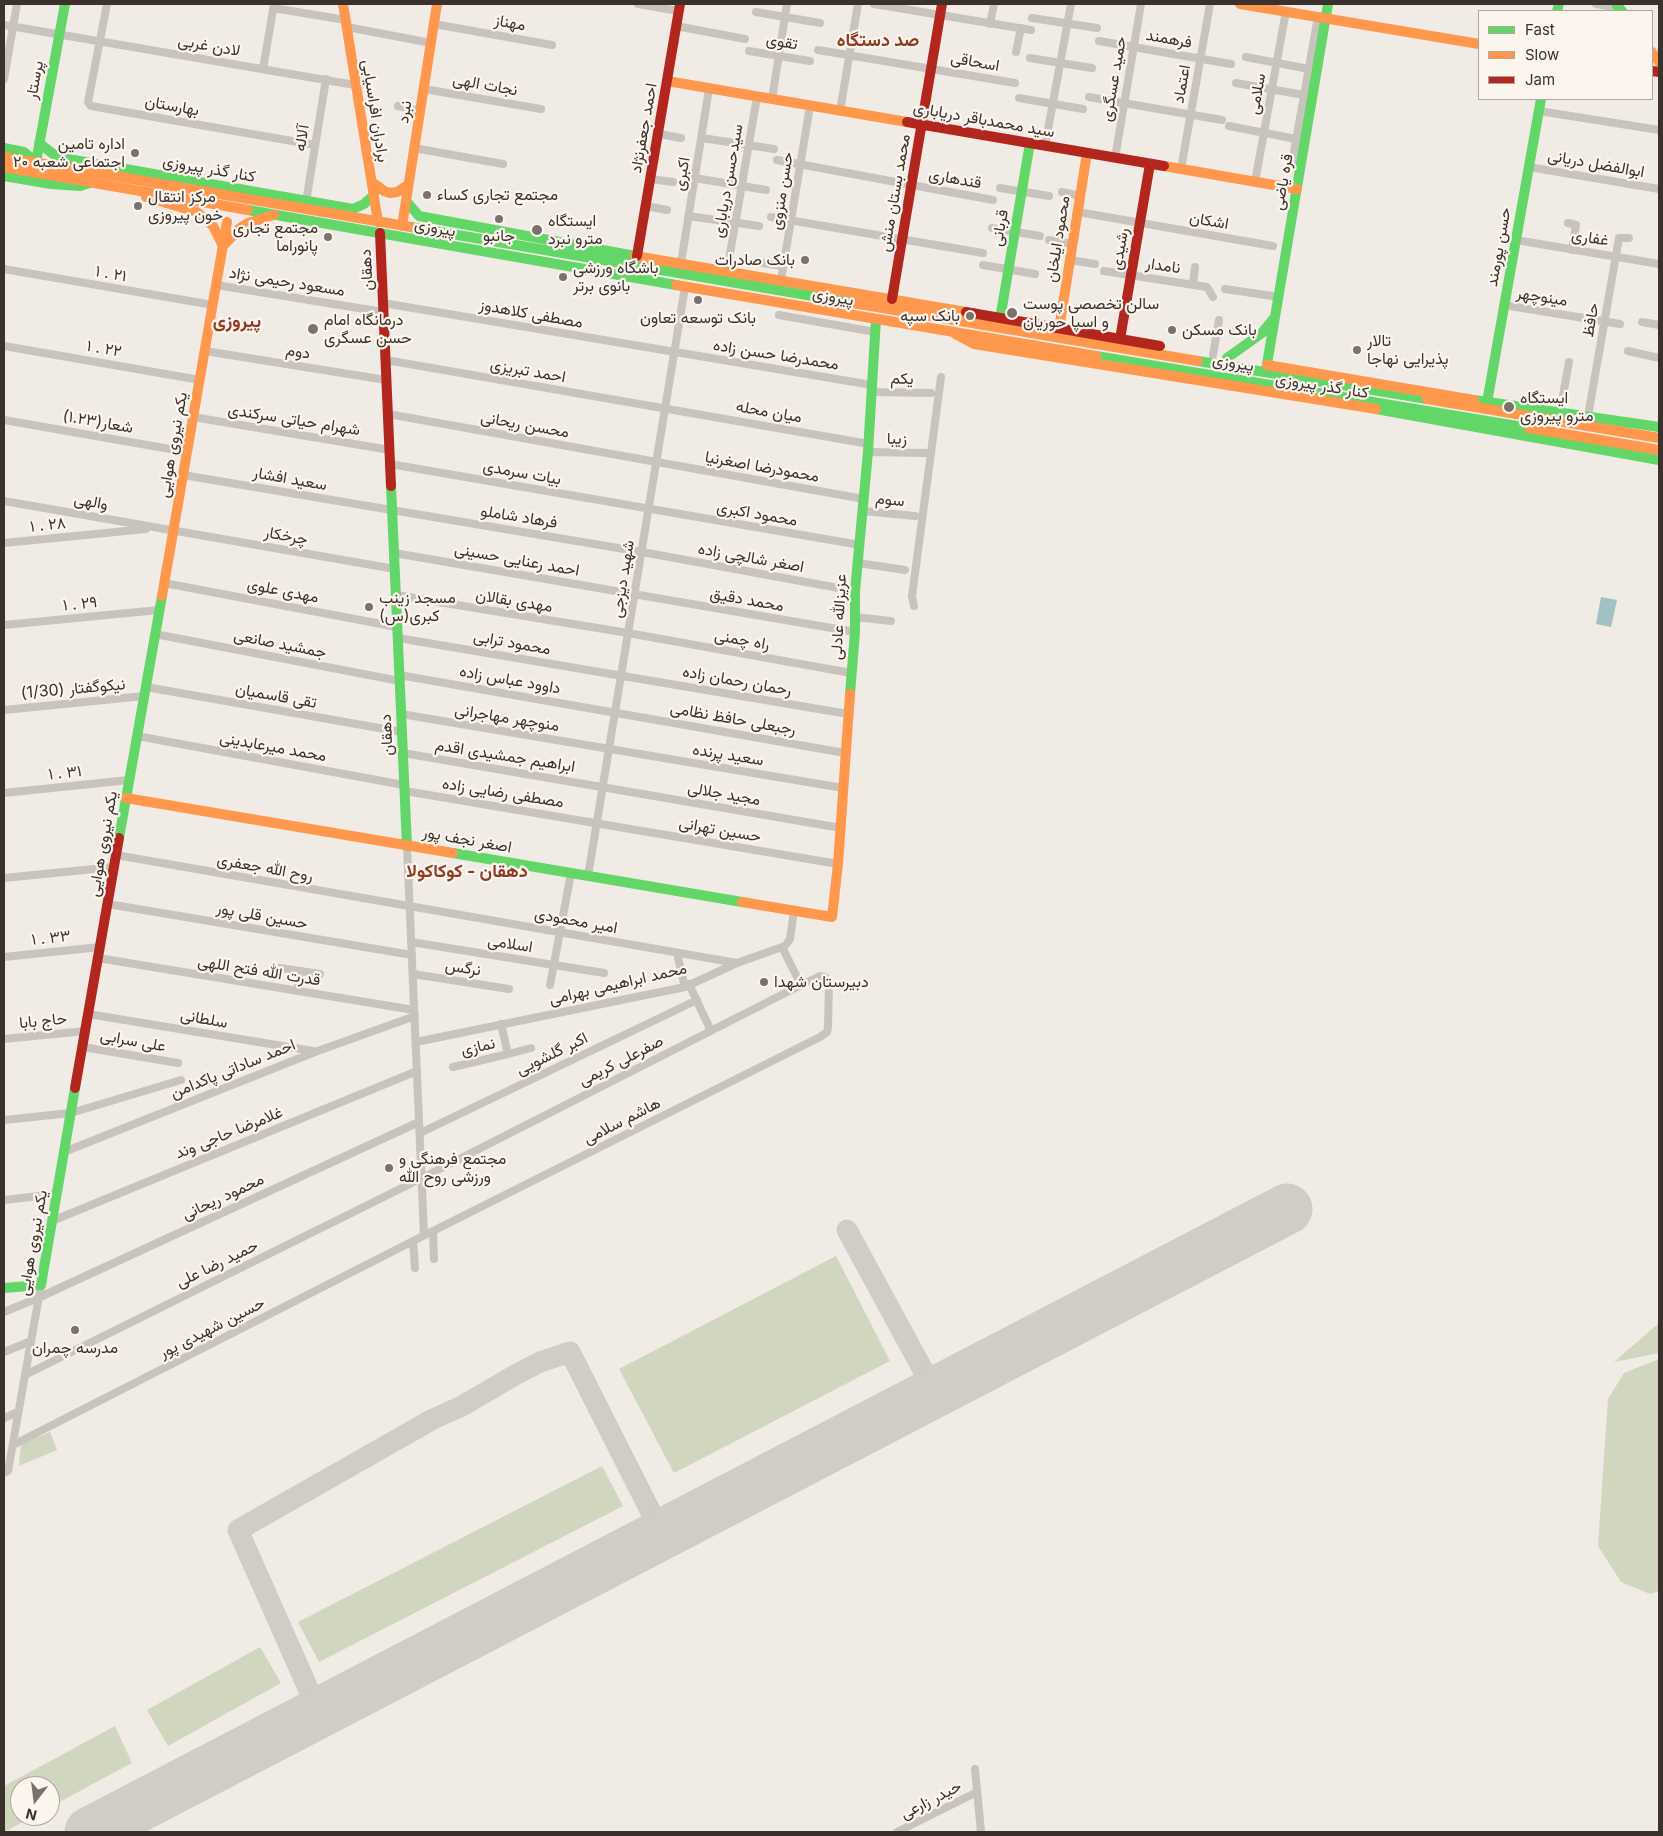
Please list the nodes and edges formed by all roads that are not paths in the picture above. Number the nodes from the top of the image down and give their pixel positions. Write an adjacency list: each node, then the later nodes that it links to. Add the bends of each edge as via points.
1 (17, 4): 33 (street)
2 (64, 4): 38 (main road, پرستار)
3 (107, 4): 40 (street)
4 (343, 4): 29 (main road, برادران افراسیابی)
5 (438, 4): 31 (main road, نبرد)
6 (638, 4): 20 (street)
7 (787, 4): 25 (street)
8 (858, 4): 49 (street)
9 (874, 4): 24 (street)
10 (942, 4): 24 (main road, محمد بستان منش)
11 (994, 4): 32 (street)
12 (1071, 4): 30 (street)
13 (1141, 4): 45 (street, حمید عسگری)
14 (1210, 4): 53 (street, اعتماد)
15 (1240, 4): 19 (main road)
16 (1328, 4): 27 (main road, قره یاضی)
17 (1596, 4): 21 (street)
18 (274, 6): 29 (street); 60 (street)
19 (1267, 6): 23 (main road)
20 (679, 7): 34 (main road, احمد جعفرنژاد)
21 (1619, 8)
22 (756, 12): 25 (street)
23 (1286, 12): 27 (main road); 55 (street, سلامی)
24 (940, 15): 32 (street); 61 (main road, محمد بستان منش)
25 (785, 17): 28 (street); 50 (street)
26 (1032, 18): 30 (street)
27 (1322, 18): 43 (main road); 59 (street); 130 (main road, قره یاضی)
28 (820, 22)
29 (346, 23): 42 (street); 66 (main road, برادران افراسیابی)
30 (1068, 23): 36 (street); 56 (street)
31 (434, 24): 42 (main road, نبرد); 44 (street, مهناز)
32 (990, 24): 35 (street)
33 (8, 26): 38 (street, لادن غربی); 62 (street)
34 (676, 26): 39 (street); 64 (main road, احمد جعفرنژاد)
35 (1021, 28): 37 (street); 48 (street)
36 (1097, 28)
37 (1031, 30)
38 (59, 34): 40 (street, لادن غربی); 96 (main road, پرستار)
39 (745, 39)
40 (100, 41): 60 (street, لادن غربی); 98 (street, بهارستان, via 88,102 91,106)
41 (1099, 41): 45 (street, فرهمند)
42 (431, 43): 69 (main road, نبرد)
43 (1478, 44)
44 (552, 45)
45 (1133, 47): 53 (street, فرهمند); 77 (street, حمید عسگری)
46 (818, 50): 49 (street, اسحاقی)
47 (749, 51): 50 (street, تقوی)
48 (1016, 52)
49 (849, 55): 61 (street, اسحاقی); 84 (street)
50 (779, 56): 54 (street, تقوی); 75 (street)
51 (1246, 57): 55 (street)
52 (1030, 58): 56 (street)
53 (1200, 58): 57 (street, فرهمند); 86 (street, اعتماد)
54 (810, 61)
55 (1276, 62): 59 (street); 70 (street, سلامی)
56 (1060, 63): 58 (street); 78 (street)
57 (1231, 64)
58 (1092, 68)
59 (1309, 68): 71 (street)
60 (263, 69): 63 (street, لادن غربی)
61 (931, 69): 65 (street, اسحاقی); 88 (main road, محمد بستان منش)
62 (4, 79)
63 (326, 80): 66 (street, لادن غربی); 98 (street, آلاله)
64 (667, 81): 68 (main road, سید محمدباقر دریاباری); 92 (main road, احمد جعفرنژاد)
65 (1015, 83)
66 (356, 84): 120 (main road, برادران افراسیابی)
67 (1236, 84): 70 (street)
68 (709, 88): 72 (main road, سید محمدباقر دریاباری); 94 (street, اکبری)
69 (424, 89): 81 (street, نجات الهی); 83 (main road, نبرد)
70 (1272, 90): 71 (street); 91 (street, سلامی)
71 (1304, 95): 95 (street)
72 (757, 97): 75 (main road, سید محمدباقر دریاباری); 99 (street, سیدحسن دریاباری)
73 (1089, 97): 77 (street)
74 (1019, 98): 78 (street)
75 (772, 99): 80 (main road, سید محمدباقر دریاباری)
76 (1541, 100): 85 (main road, حسن پورمند)
77 (1124, 103): 86 (street); 106 (street, حمید عسگری)
78 (1053, 104): 82 (street); 100 (street)
79 (398, 106): 83 (street)
80 (810, 106): 84 (main road, سید محمدباقر دریاباری); 111 (street, حسن منزوی)
81 (541, 109)
82 (1083, 109)
83 (420, 111): 102 (main road, نبرد)
84 (840, 111): 88 (main road, سید محمدباقر دریاباری)
85 (1539, 111): 90 (street); 113 (main road, حسن پورمند)
86 (1190, 114): 87 (street); 115 (street, اعتماد)
87 (1222, 120)
88 (922, 125): 97 (main road, سید محمدباقر دریاباری); 125 (main road, محمد بستان منش)
89 (1230, 126): 91 (street)
90 (1659, 130)
91 (1264, 132): 95 (street); 122 (street, سلامی)
92 (659, 134): 93 (street); 119 (main road, احمد جعفرنژاد)
93 (681, 138)
94 (702, 138): 99 (street); 118 (street, اکبری)
95 (1296, 140): 109 (street)
96 (39, 142): 108 (main road, پرستار); 127 (main road, کنار گذر پیروزی, via 57,157)
97 (1030, 143): 100 (main road, سید محمدباقر دریاباری); 134 (main road, قربانی)
98 (315, 145): 142 (street, آلاله)
99 (749, 145): 103 (street); 126 (street, سیدحسن دریاباری)
100 (1045, 146): 104 (main road, سید محمدباقر دریاباری)
101 (4, 148): 108 (main road, via 24,152)
102 (414, 148): 110 (street); 124 (main road, نبرد)
103 (774, 149)
104 (1087, 153): 106 (main road, سید محمدباقر دریاباری); 138 (main road, محمود ایلخان)
105 (4, 156): 108 (main road, پیروزی)
106 (1115, 158): 112 (main road, سید محمدباقر دریاباری)
107 (777, 160): 111 (street)
108 (36, 162): 116 (main road, پرستار); 139 (main road, پیروزی)
109 (1292, 163)
110 (503, 164)
111 (800, 164): 125 (street, قندهاری); 149 (street, حسن منزوی)
112 (1150, 164): 115 (main road, سید محمدباقر دریاباری); 153 (main road, رشیدی)
113 (1529, 167): 131 (street, ابوالفضل دریانی); 165 (main road, حسن پورمند)
114 (4, 168): 116 (main road, پیروزی)
115 (1181, 169): 122 (main road, سید محمدباقر دریاباری)
116 (34, 173): 123 (main road, پیروزی)
117 (4, 176): 123 (main road, via 51,184 80,186)
118 (695, 178): 126 (street); 147 (street, اکبری)
119 (650, 179): 121 (street); 143 (main road, احمد جعفرنژاد)
120 (372, 182): 124 (main road, via 390,193); 136 (main road, برادران افراسیابی)
121 (672, 182)
122 (1255, 182): 130 (main road, سید محمدباقر دریاباری)
123 (90, 183): 129 (main road, پیروزی)
124 (408, 185): 140 (main road, نبرد)
125 (912, 185): 141 (street, قندهاری); 163 (main road, محمد بستان منش)
126 (742, 186): 133 (street); 152 (street, سیدحسن دریاباری)
127 (224, 187): 132 (main road, کنار گذر پیروزی); 139 (main road)
128 (1000, 188): 134 (street)
129 (121, 189): 146 (main road, پیروزی); 168 (main road, via 197,212 213,226)
130 (1297, 189): 196 (main road, قره یاضی)
131 (1659, 189)
132 (242, 190): 139 (main road); 142 (main road, کنار گذر پیروزی)
133 (766, 190)
134 (1021, 192): 137 (street); 159 (main road, قربانی)
135 (1062, 192): 138 (street)
136 (374, 195): 142 (main road, کنار گذر پیروزی, via 352,209); 151 (main road, برادران افراسیابی)
137 (1049, 196)
138 (1080, 196): 145 (main road, محمود ایلخان)
139 (232, 197): 151 (main road, پیروزی)
140 (406, 200): 155 (main road, نبرد); 158 (main road, via 419,216)
141 (993, 200)
142 (306, 202)
143 (646, 206): 144 (street); 176 (main road, احمد جعفرنژاد)
144 (667, 210)
145 (1078, 212): 153 (street, اشکان); 167 (main road, محمود ایلخان)
146 (274, 215): 160 (main road, پیروزی); 168 (main road, via 248,223)
147 (688, 216): 152 (street); 178 (street, اکبری)
148 (771, 216): 149 (street)
149 (791, 219): 163 (street); 182 (street, حسن منزوی)
150 (227, 222): 168 (main road, یکم نیروی هوایی)
151 (378, 222): 155 (main road, پیروزی); 160 (main road, دهقان)
152 (735, 223): 156 (street); 186 (street, سیدحسن دریاباری)
153 (1140, 223): 170 (street, اشکان); 189 (main road, رشیدی)
154 (1568, 224): 171 (street, via 1576,224)
155 (402, 226): 169 (main road, پیروزی)
156 (759, 226)
157 (992, 228): 159 (street)
158 (504, 232): 166 (main road); 169 (main road)
159 (1014, 232): 161 (street); 185 (main road, قربانی)
160 (380, 233): 193 (main road, پیروزی); 202 (main road, دهقان)
161 (1040, 236)
162 (1629, 238): 174 (street, حافظ, via 1619,238)
163 (903, 239): 173 (street); 198 (main road, محمد بستان منش)
164 (1049, 240): 167 (street)
165 (1516, 240): 171 (street, غفاری); 200 (main road, حسن پورمند)
166 (563, 242): 172 (main road); 176 (main road)
167 (1073, 244): 175 (main road, محمود ایلخان)
168 (223, 246): 191 (main road, یکم نیروی هوایی)
169 (518, 246): 172 (main road, پیروزی)
170 (1272, 246)
171 (1572, 250): 174 (street, غفاری)
172 (546, 251): 176 (main road, پیروزی)
173 (983, 253)
174 (1616, 256): 180 (street, غفاری); 209 (street, حافظ)
175 (1070, 260): 179 (street); 213 (main road, محمود ایلخان)
176 (636, 261): 178 (main road); 195 (main road, پیروزی)
177 (762, 262): 182 (street)
178 (681, 263): 186 (main road)
179 (1095, 264)
180 (1659, 264)
181 (984, 265): 185 (street)
182 (783, 266): 190 (street, حسن منزوی)
183 (1195, 267): 192 (street)
184 (4, 269): 199 (street, ۱ . ۲۱)
185 (1008, 269): 188 (street); 207 (main road, قربانی)
186 (727, 271): 190 (main road)
187 (1104, 271): 189 (street, نامدار)
188 (1035, 274)
189 (1131, 275): 192 (street, نامدار); 216 (main road, رشیدی)
190 (781, 280): 198 (main road)
191 (216, 285): 199 (main road, یکم نیروی هوایی); 202 (street, مسعود رحیمی نژاد)
192 (1193, 285): 197 (street, نامدار, via 1207,287)
193 (685, 287): 203 (main road, پیروزی); 219 (street, شهید دیزجی)
194 (1224, 289): 196 (street)
195 (814, 296): 201 (main road, پیروزی); 203 (main road)
196 (1279, 297): 205 (main road, قره یاضی)
197 (1213, 298)
198 (892, 299): 207 (main road)
199 (213, 305): 218 (main road, یکم نیروی هوایی)
200 (1504, 305): 209 (street, مینوچهر); 234 (main road, حسن پورمند)
201 (878, 306): 206 (main road, عزیزالله عادلی); 226 (main road, پیروزی)
202 (383, 307): 219 (street, مصطفی کلاهدوز); 224 (main road, دهقان)
203 (814, 309): 206 (main road, پیروزی)
204 (779, 315): 214 (street)
205 (1276, 316): 222 (main road, via 1262,333); 226 (main road, قره یاضی)
206 (876, 319): 214 (main road, عزیزالله عادلی); 215 (main road, پیروزی)
207 (1000, 319): 213 (main road)
208 (1219, 320): 221 (street)
209 (1604, 322): 211 (street, مینوچهر); 241 (street, حافظ)
210 (1642, 322): 212 (street)
211 (1620, 324)
212 (1659, 325)
213 (1059, 329): 216 (main road)
214 (875, 332): 231 (main road, عزیزالله عادلی)
215 (953, 332): 230 (main road, پیروزی); 235 (main road, کنار گذر پیروزی, via 974,344)
216 (1120, 339): 221 (main road)
217 (4, 346): 228 (street, ۱ . ۲۲)
218 (205, 350): 228 (main road, یکم نیروی هوایی); 229 (street, دوم)
219 (675, 352): 231 (street, محمدرضا حسن زاده); 236 (street, شهید دیزجی)
220 (1628, 352): 223 (street)
221 (1213, 355): 222 (main road)
222 (1227, 358): 226 (main road)
223 (1659, 358)
224 (386, 360): 229 (main road, دهقان); 236 (street, احمد تبریزی)
225 (1569, 362): 237 (street)
226 (1267, 368): 230 (main road, قره یاضی); 234 (main road, پیروزی)
227 (941, 377): 271 (street, via 912,596)
228 (200, 380): 239 (main road, یکم نیروی هوایی)
229 (386, 380): 238 (main road, دهقان)
230 (1265, 384): 233 (main road, پیروزی)
231 (872, 389): 232 (street, یکم); 243 (main road, عزیزالله عادلی)
232 (931, 393)
233 (1386, 404): 235 (main road); 245 (main road, پیروزی)
234 (1486, 405): 237 (main road); 241 (main road, پیروزی)
235 (1362, 407): 248 (main road, کنار گذر پیروزی)
236 (665, 408): 243 (street, میان محله); 249 (street, شهید دیزجی)
237 (1560, 412): 241 (main road)
238 (388, 414): 244 (main road, دهقان); 249 (street, محسن ریحانی)
239 (193, 417): 244 (street, شهرام حیاتی سرکندی); 246 (main road, یکم نیروی هوایی)
240 (4, 420): 246 (street, شعار(۱.۲۳))
241 (1587, 421): 242 (main road, پیروزی)
242 (1659, 431)
243 (868, 448): 247 (street, زیبا); 252 (main road, عزیزالله عادلی)
244 (390, 450): 250 (main road, دهقان)
245 (1659, 450)
246 (187, 452): 251 (main road, یکم نیروی هوایی)
247 (925, 454)
248 (1659, 460)
249 (656, 462): 252 (street, محمودرضا اصغرنیا); 254 (street, شهید دیزجی)
250 (390, 464): 254 (street, بیات سرمدی); 255 (main road, دهقان)
251 (183, 475): 255 (street, سعید افشار); 259 (main road, یکم نیروی هوایی)
252 (864, 499): 256 (main road, عزیزالله عادلی)
253 (4, 501): 258 (street, والهی)
254 (649, 509): 261 (street, محمود اکبری); 262 (street, شهید دیزجی)
255 (392, 510): 262 (street, فرهاد شاملو); 263 (main road, دهقان)
256 (863, 511): 257 (street, سوم); 261 (main road, عزیزالله عادلی)
257 (915, 516)
258 (156, 528): 259 (street, والهی); 260 (street, ۱ . ۲۸)
259 (173, 531): 265 (street, چرخکار); 267 (main road, یکم نیروی هوایی)
260 (4, 543)
261 (860, 546): 264 (main road, عزیزالله عادلی)
262 (642, 552): 268 (street, اصغر شالچی زاده); 269 (street, شهید دیزجی)
263 (394, 553): 265 (main road, دهقان); 269 (street, احمد رعنایی حسینی)
264 (858, 563): 266 (street); 268 (main road, عزیزالله عادلی)
265 (395, 569): 270 (main road, دهقان)
266 (905, 570)
267 (164, 583): 272 (main road, یکم نیروی هوایی); 276 (street, مهدی علوی)
268 (855, 591): 273 (main road, عزیزالله عادلی)
269 (634, 594): 277 (street, محمد دقیق); 278 (street, شهید دیزجی)
270 (396, 595): 276 (main road, دهقان); 278 (street, مهدی بقالان)
271 (914, 606)
272 (159, 610): 275 (street, ۱ . ۲۹); 279 (main road, یکم نیروی هوایی)
273 (855, 617): 274 (street); 277 (main road, عزیزالله عادلی)
274 (891, 621)
275 (4, 625)
276 (397, 626): 280 (main road, دهقان)
277 (855, 632): 281 (main road, عزیزالله عادلی)
278 (628, 633): 281 (street, راه چمنی); 282 (street, شهید دیزجی)
279 (155, 634): 283 (street, جمشید صانعی); 284 (main road, یکم نیروی هوایی)
280 (398, 638): 282 (street, محمود ترابی); 283 (main road, دهقان)
281 (851, 673): 288 (main road, عزیزالله عادلی)
282 (621, 676): 286 (street, شهید دیزجی); 288 (street, رحمان رحمان زاده)
283 (400, 678): 286 (street, داوود عباس زاده); 287 (main road, دهقان)
284 (145, 692): 285 (street, نیکوگفتار (1/30)); 289 (street, تقی قاسمیان); 290 (main road, یکم نیروی هوایی)
285 (4, 710)
286 (615, 712): 291 (street, شهید دیزجی); 293 (street, رجبعلی حافظ نظامی)
287 (401, 714): 289 (main road, دهقان); 291 (street, منوچهر مهاجرانی)
288 (848, 714): 293 (main road, عزیزالله عادلی)
289 (402, 732): 292 (main road, دهقان)
290 (137, 736): 294 (main road, یکم نیروی هوایی); 296 (street, محمد میرعابدینی)
291 (609, 749): 295 (street, شهید دیزجی); 297 (street, سعید پرنده)
292 (403, 753): 295 (street, ابراهیم جمشیدی اقدم); 296 (main road, دهقان)
293 (846, 753): 297 (main road, عزیزالله عادلی)
294 (129, 780): 298 (street, ۱ . ۳۱); 299 (main road, یکم نیروی هوایی)
295 (603, 786): 300 (street, شهید دیزجی); 301 (street, مجید جلالی)
296 (405, 788): 300 (street, مصطفی رضایی زاده); 302 (main road, دهقان)
297 (843, 788): 301 (main road, عزیزالله عادلی)
298 (4, 793)
299 (126, 798): 302 (main road, اصغر نجف پور); 303 (main road, یکم نیروی هوایی)
300 (597, 822): 304 (street, حسین تهرانی); 307 (street, شهید دیزجی)
301 (841, 828): 304 (main road, عزیزالله عادلی)
302 (407, 846): 306 (main road, اصغر نجف پور); 310 (street, دهقان)
303 (116, 855): 305 (main road, یکم نیروی هوایی); 310 (street, روح الله جعفری)
304 (838, 864): 312 (main road, عزیزالله عادلی)
305 (114, 867): 308 (street); 309 (main road, یکم نیروی هوایی)
306 (571, 873): 307 (main road, اصغر نجف پور); 313 (street)
307 (588, 876): 311 (main road, اصغر نجف پور)
308 (4, 878)
309 (108, 904): 315 (main road, یکم نیروی هوایی); 317 (street, حسین قلی پور)
310 (410, 907): 313 (street, امیر محمودی); 314 (street, دهقان)
311 (794, 911): 312 (main road, اصغر نجف پور); 316 (street, via 789,941)
312 (832, 917)
313 (560, 932): 321 (street, امیر محمودی); 322 (street)
314 (412, 942): 317 (street, دهقان); 322 (street, اسلامی)
315 (100, 947): 318 (street, ۱ . ۳۳); 319 (main road, یکم نیروی هوایی)
316 (782, 947): 321 (street, محمد ابراهیمی بهرامی); 330 (street)
317 (412, 955): 327 (street, دهقان)
318 (4, 957)
319 (98, 958): 332 (street, قدرت الله فتح اللهی); 335 (main road, یکم نیروی هوایی)
320 (678, 958): 329 (street)
321 (737, 963): 329 (street, محمد ابراهیمی بهرامی)
322 (554, 965): 325 (street, اسلامی); 328 (street)
323 (280, 968): 324 (street)
324 (300, 971): 326 (street); 332 (street)
325 (604, 973)
326 (320, 974)
327 (413, 974): 331 (street, نرگس); 334 (street, دهقان)
328 (550, 985)
329 (687, 986): 333 (street); 336 (street, محمد ابراهیمی بهرامی)
330 (801, 986): 337 (street, صفرعلی کریمی, via 822,976 828,979); 339 (street, صفرعلی کریمی)
331 (509, 989)
332 (297, 991): 334 (street, قدرت الله فتح اللهی)
333 (696, 1000): 339 (street); 353 (street, اکبر گلشویی)
334 (415, 1013): 341 (street, دهقان); 344 (street, احمد ساداتی پاکدامن)
335 (88, 1014): 338 (main road, یکم نیروی هوایی); 344 (street, سلطانی)
336 (501, 1024): 341 (street, محمد ابراهیمی بهرامی); 345 (street, نمازی)
337 (828, 1027): 359 (street, هاشم سلامی, via 820,1037)
338 (85, 1031): 340 (street, حاج بابا); 342 (main road, یکم نیروی هوایی)
339 (711, 1031): 355 (street, صفرعلی کریمی)
340 (4, 1039)
341 (416, 1042): 348 (street, دهقان)
342 (83, 1047): 346 (street, علی سرابی); 350 (main road, یکم نیروی هوایی)
343 (531, 1048): 345 (street, نمازی)
344 (315, 1052): 354 (street, احمد ساداتی پاکدامن)
345 (508, 1054): 347 (street, نمازی)
346 (178, 1063)
347 (453, 1067)
348 (417, 1071): 352 (street, دهقان); 358 (street, غلامرضا حاجی وند)
349 (181, 1080): 350 (street)
350 (71, 1113): 351 (street); 354 (main road, یکم نیروی هوایی)
351 (4, 1120)
352 (419, 1122): 353 (street, دهقان); 366 (street, محمود ریحانی)
353 (420, 1133): 355 (street, دهقان)
354 (64, 1152): 356 (main road, یکم نیروی هوایی)
355 (422, 1178): 360 (street, دهقان); 370 (street, حمید رضا علی)
356 (57, 1194): 357 (street); 358 (main road, یکم نیروی هوایی)
357 (4, 1200)
358 (52, 1221): 364 (main road, یکم نیروی هوایی)
359 (433, 1231): 360 (street, هاشم سلامی); 362 (street)
360 (424, 1235): 361 (street, حسین شهیدی پور)
361 (413, 1241): 363 (street); 373 (street, حسین شهیدی پور)
362 (434, 1259)
363 (415, 1268)
364 (41, 1285): 365 (main road); 366 (street, یکم نیروی هوایی)
365 (4, 1288)
366 (38, 1298): 367 (street, محمود ریحانی); 368 (street, یکم نیروی هوایی)
367 (4, 1312)
368 (31, 1341): 369 (street); 370 (street, یکم نیروی هوایی)
369 (4, 1352)
370 (25, 1375): 371 (street, یکم نیروی هوایی)
371 (18, 1412): 372 (street); 373 (street, یکم نیروی هوایی)
372 (4, 1418)
373 (12, 1445): 374 (street, یکم نیروی هوایی)
374 (6, 1472)
375 (975, 1770): 376 (street)
376 (977, 1792): 377 (street, حیدر زارعی); 378 (street)
377 (897, 1832)
378 (981, 1832)

